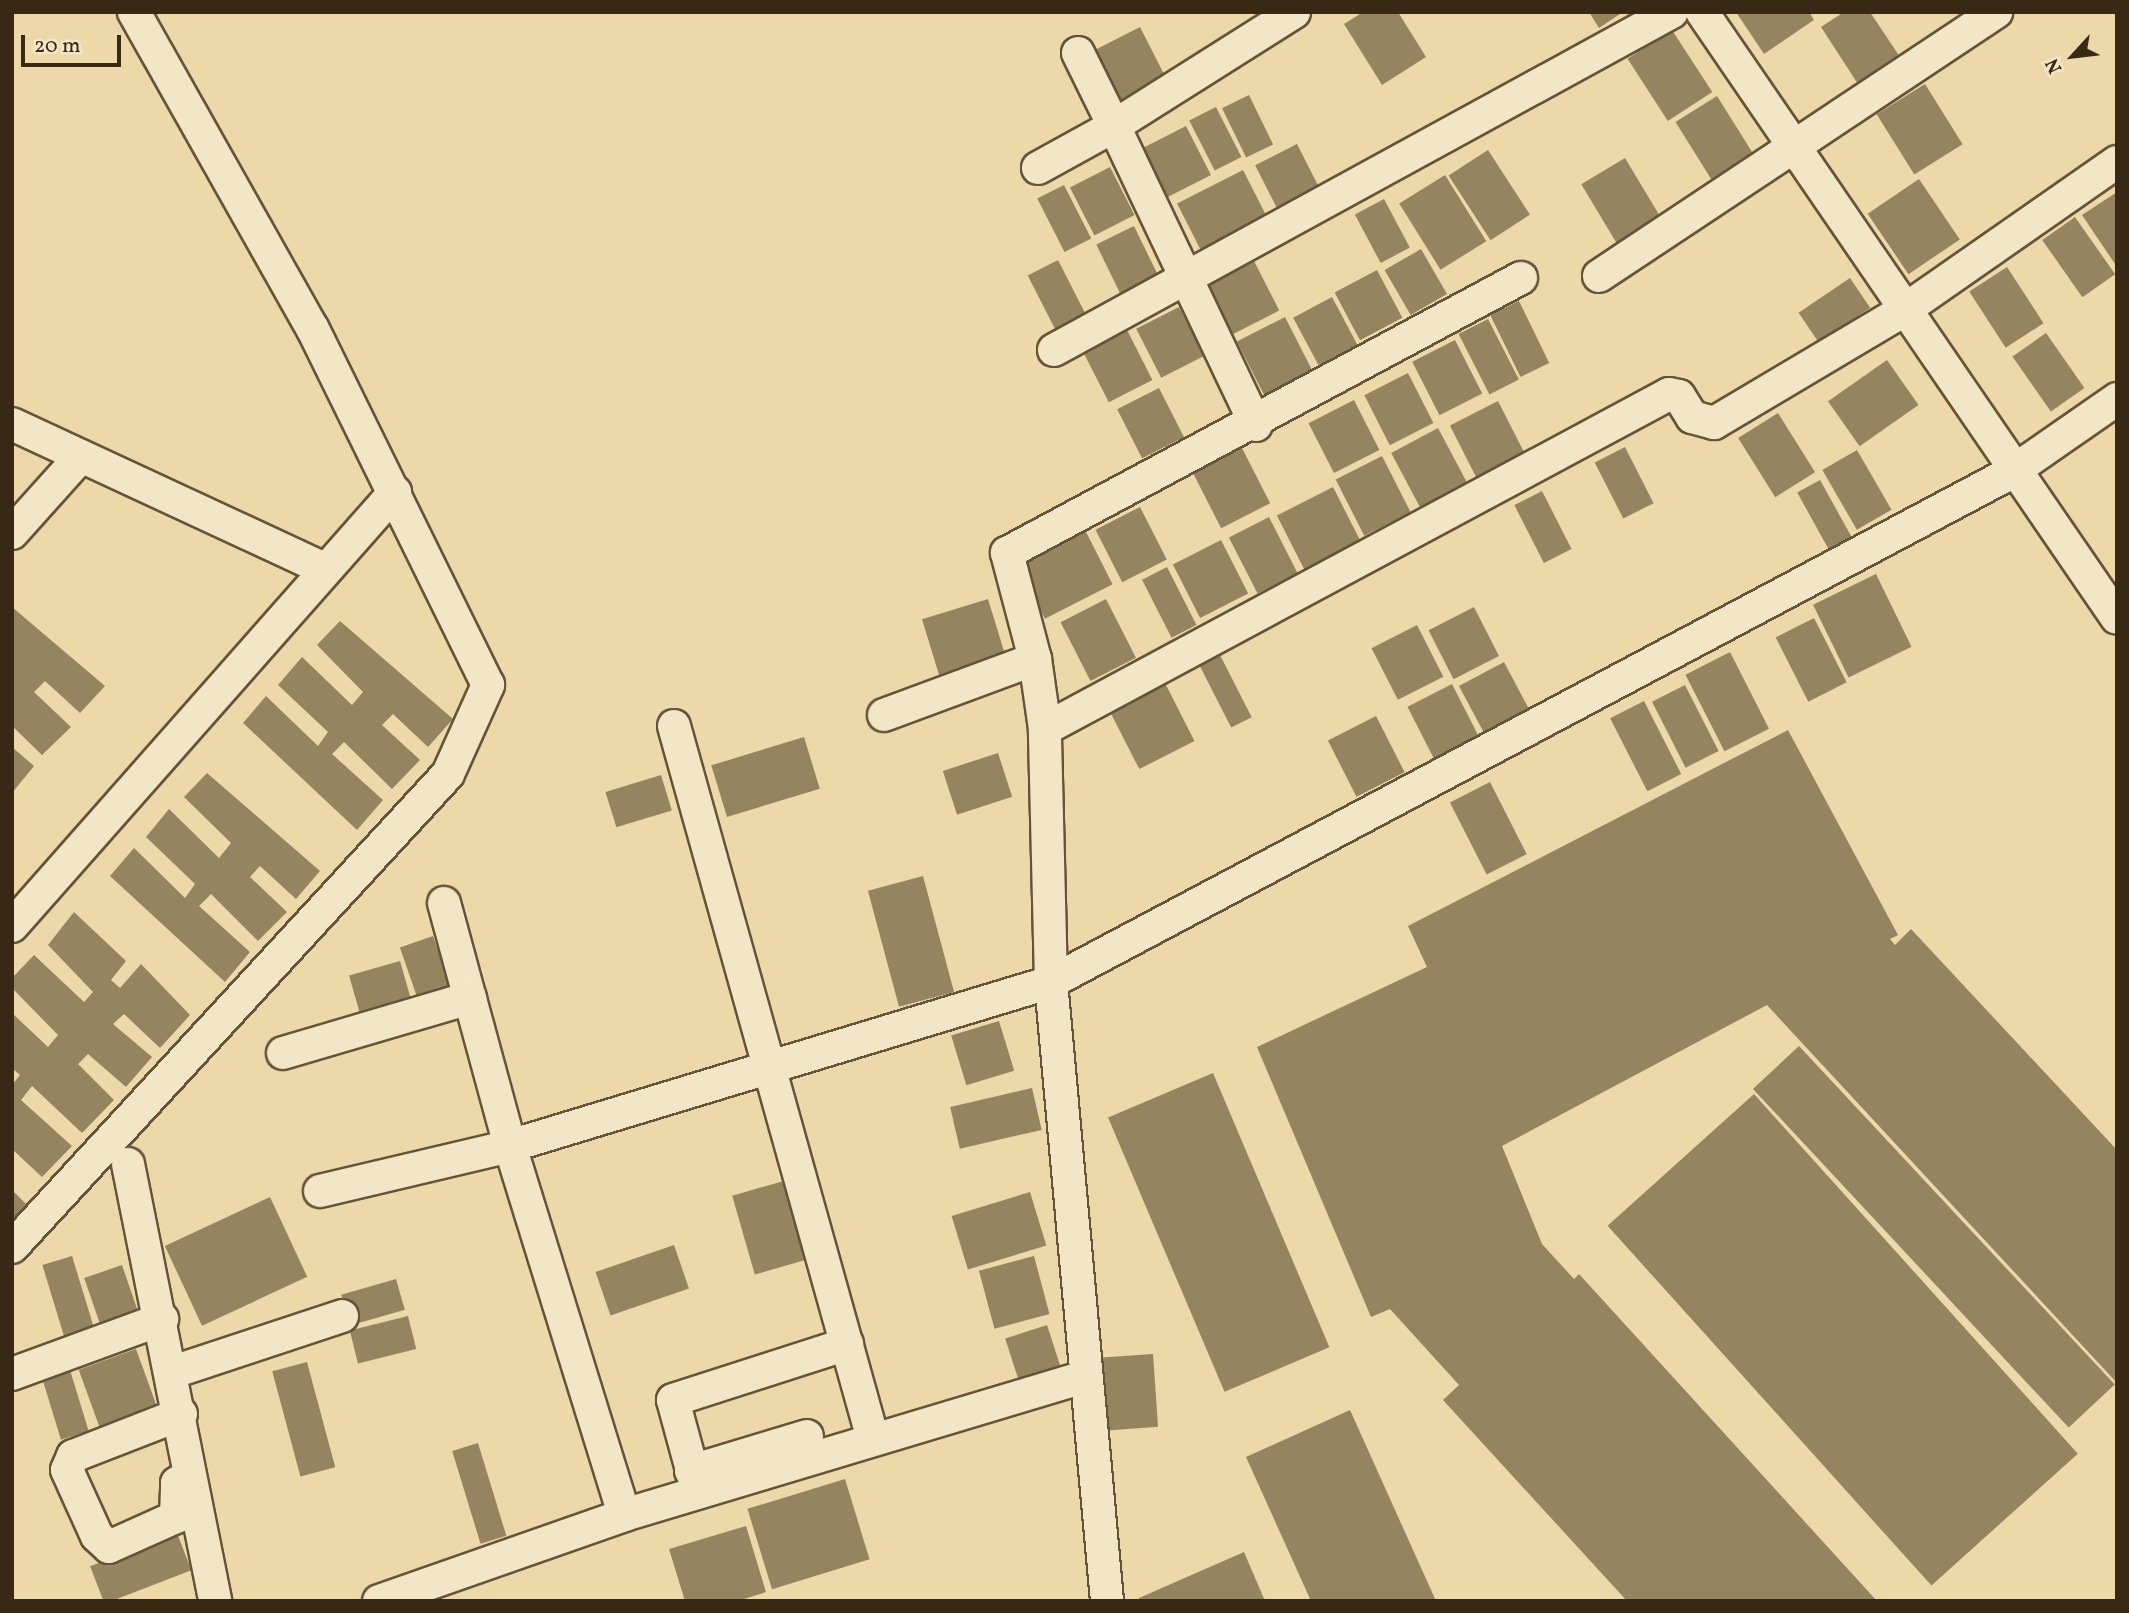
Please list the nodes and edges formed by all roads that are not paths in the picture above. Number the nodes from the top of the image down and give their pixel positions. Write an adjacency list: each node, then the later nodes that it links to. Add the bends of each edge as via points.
1 (134, 12): 21 (street, via 312,328)
2 (1294, 12): 7 (street)
3 (1672, 12): 13 (street)
4 (1702, 12): 8 (street)
5 (1996, 12): 8 (street)
6 (1078, 53): 7 (street)
7 (1114, 126): 10 (street); 13 (street)
8 (1796, 146): 11 (street); 14 (street)
9 (2117, 162): 14 (street)
10 (1038, 168)
11 (1599, 276)
12 (1521, 278): 18 (street)
13 (1185, 282): 15 (street); 18 (street)
14 (1906, 309): 20 (street); 28 (street, via 1714,423 1692,417 1678,396 1669,394)
15 (1054, 350)
16 (2117, 399): 20 (street)
17 (12, 424): 19 (street)
18 (1256, 425): 25 (street, via 1012,548 1005,564)
19 (81, 456): 22 (street); 23 (street)
20 (2012, 472): 24 (street); 31 (street)
21 (395, 492): 23 (street); 38 (street, via 488,685 448,774)
22 (12, 533)
23 (325, 569): 30 (street)
24 (2117, 618)
25 (1035, 659): 26 (street); 28 (street)
26 (884, 715)
27 (674, 726): 34 (street)
28 (1045, 729): 31 (street)
29 (444, 903): 32 (street)
30 (12, 926)
31 (1051, 982): 34 (street); 44 (street)
32 (470, 998): 33 (street); 35 (street)
33 (283, 1053)
34 (771, 1062): 35 (street); 41 (street)
35 (510, 1146): 37 (street); 50 (street)
36 (128, 1164): 40 (street)
37 (320, 1191)
38 (12, 1247)
39 (342, 1316): 42 (street)
40 (162, 1319): 42 (street); 43 (street)
41 (847, 1344): 47 (street); 49 (street, via 673,1400)
42 (173, 1372): 45 (street)
43 (12, 1374)
44 (1084, 1377): 47 (street); 53 (street)
45 (181, 1415): 48 (street); 48 (street, via 74,1456 67,1470 97,1536 110,1547 176,1517 177,1483)
46 (807, 1436): 49 (street)
47 (873, 1439): 49 (street)
48 (192, 1477): 51 (street)
49 (695, 1481): 50 (street)
50 (624, 1515): 52 (street)
51 (215, 1601)
52 (379, 1601)
53 (1107, 1601)

